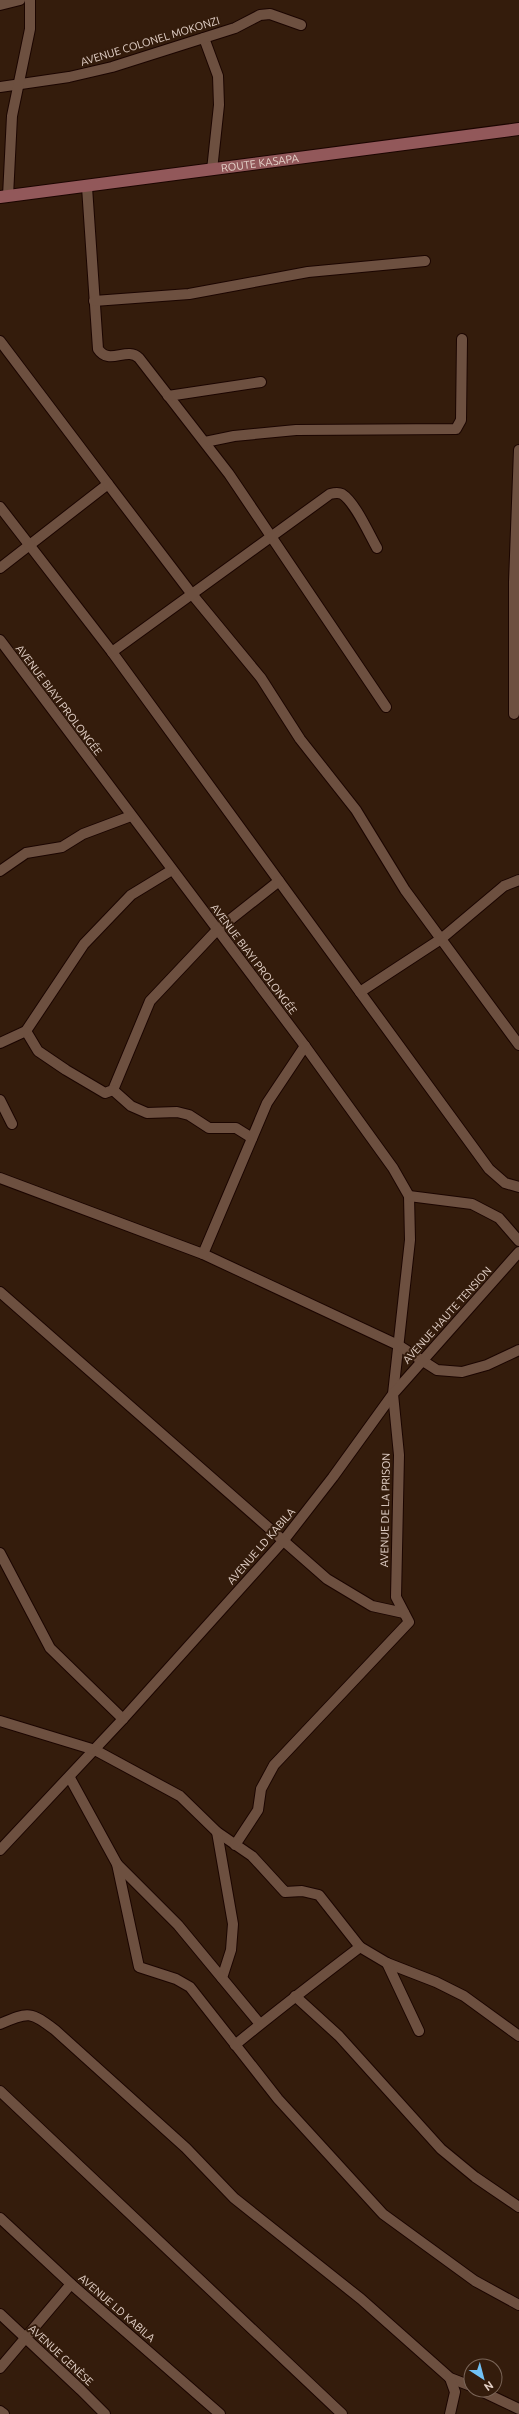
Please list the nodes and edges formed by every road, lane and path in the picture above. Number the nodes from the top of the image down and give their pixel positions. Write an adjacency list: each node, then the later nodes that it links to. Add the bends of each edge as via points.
1 (20, 0): 3 (street)
2 (30, 0): 6 (street, via 30,28)
3 (0, 5)
4 (301, 25): 5 (street, AVENUE COLONEL MOKONZI, via 270,14 260,15 234,28)
5 (204, 38): 6 (street, AVENUE COLONEL MOKONZI, via 112,67); 9 (street, via 218,76 219,105)
6 (19, 85): 7 (street, AVENUE COLONEL MOKONZI); 11 (street, via 12,116)
7 (0, 87)
8 (519, 129): 9 (main road, ROUTE KASAPA)
9 (212, 170): 10 (main road, ROUTE KASAPA)
10 (87, 187): 11 (main road, ROUTE KASAPA); 13 (street)
11 (4, 196)
12 (425, 261): 13 (street, via 308,272 190,294)
13 (94, 301): 17 (street, via 96,338 102,355 136,355)
14 (462, 340): 18 (street, via 461,420 456,429 296,430 234,436)
15 (0, 341): 20 (street)
16 (261, 382): 17 (street)
17 (168, 396): 18 (street)
18 (205, 442): 22 (street)
19 (519, 450): 26 (street)
20 (108, 484): 23 (street); 27 (street)
21 (0, 507): 23 (street)
22 (270, 537): 24 (street, via 320,500 337,492 351,502); 27 (street); 30 (street)
23 (30, 546): 25 (street); 29 (street)
24 (377, 548)
25 (0, 568)
26 (516, 582): 31 (street)
27 (191, 593): 29 (street); 38 (street, via 261,678 300,739 356,810 405,890)
28 (0, 640): 32 (street, AVENUE BIAYI PROLONGÉE)
29 (112, 652): 35 (street)
30 (386, 707)
31 (514, 714)
32 (131, 816): 33 (street, AVENUE BIAYI PROLONGÉE); 34 (street, via 83,834 62,847 26,853)
33 (172, 870): 37 (street, AVENUE BIAYI PROLONGÉE); 40 (street, via 131,895 84,944)
34 (0, 871)
35 (279, 880): 37 (street); 39 (street)
36 (519, 880): 38 (street, via 504,886)
37 (217, 930): 43 (street, AVENUE BIAYI PROLONGÉE); 44 (street, via 150,1001)
38 (441, 939): 39 (street); 42 (street)
39 (360, 992): 49 (street, via 489,1169 505,1183)
40 (26, 1031): 41 (street); 44 (street, via 38,1051 66,1070 105,1093)
41 (0, 1043)
42 (519, 1045)
43 (305, 1046): 47 (street, via 267,1103); 50 (street, AVENUE BIAYI PROLONGÉE, via 393,1168)
44 (114, 1090): 47 (street, via 132,1106 147,1113 177,1112 189,1115 210,1128 236,1128)
45 (0, 1100): 46 (street)
46 (12, 1124)
47 (252, 1138): 53 (street)
48 (0, 1178): 53 (street)
49 (519, 1187)
50 (409, 1196): 51 (street, via 472,1204 499,1218); 55 (street, AVENUE LD KABILA, via 410,1240)
51 (519, 1241)
52 (519, 1252): 57 (street, AVENUE HAUTE TENSION)
53 (203, 1254): 55 (street)
54 (0, 1292): 59 (street)
55 (398, 1345): 57 (street); 58 (street, AVENUE LD KABILA)
56 (519, 1350): 57 (street, via 487,1365 462,1372 438,1370)
57 (422, 1361): 58 (street, AVENUE HAUTE TENSION)
58 (393, 1394): 59 (street, AVENUE LD KABILA, via 333,1478); 61 (street, AVENUE DE LA PRISON, via 399,1455 396,1597)
59 (284, 1540): 61 (street, via 327,1579 372,1606); 62 (street, AVENUE LD KABILA)
60 (0, 1553): 62 (street, via 50,1648)
61 (404, 1613): 67 (street, AVENUE DE LA PRISON, via 409,1622 274,1765 261,1789 258,1810)
62 (124, 1719): 64 (street, AVENUE LD KABILA)
63 (0, 1721): 64 (street)
64 (95, 1750): 65 (street, AVENUE LD KABILA); 66 (street, via 180,1796)
65 (70, 1778): 68 (street, AVENUE LD KABILA); 69 (street)
66 (217, 1832): 67 (street); 72 (street, via 233,1924 231,1950)
67 (235, 1845): 70 (street, via 252,1856 285,1892 302,1891 318,1895)
68 (0, 1850)
69 (116, 1864): 72 (street, via 178,1925); 78 (street, via 139,1967 176,1979 190,1987)
70 (360, 1948): 71 (street); 73 (street)
71 (386, 1963): 76 (street); 77 (street, via 464,1996)
72 (222, 1978): 75 (street)
73 (295, 1996): 75 (street); 80 (street, via 339,2036 441,2149 475,2177)
74 (0, 2024): 87 (street, via 28,2014 34,2015 55,2030 186,2148 234,2198 361,2299)
75 (260, 2024): 78 (street)
76 (419, 2031)
77 (519, 2036)
78 (235, 2045): 83 (street, via 278,2099 383,2214 475,2281)
79 (0, 2091): 95 (street)
80 (519, 2207)
81 (0, 2218): 82 (street, AVENUE LD KABILA)
82 (71, 2284): 85 (street); 94 (street, AVENUE LD KABILA)
83 (519, 2305)
84 (0, 2314): 85 (street, AVENUE GENÈSE)
85 (24, 2337): 86 (street); 93 (street, AVENUE GENÈSE)
86 (0, 2368)
87 (450, 2378): 88 (street); 96 (street, via 455,2392)
88 (463, 2383)
89 (496, 2398): 90 (street)
90 (519, 2409)
91 (0, 2411): 92 (street)
92 (4, 2414)
93 (105, 2414)
94 (220, 2414)
95 (342, 2414)
96 (450, 2414)

